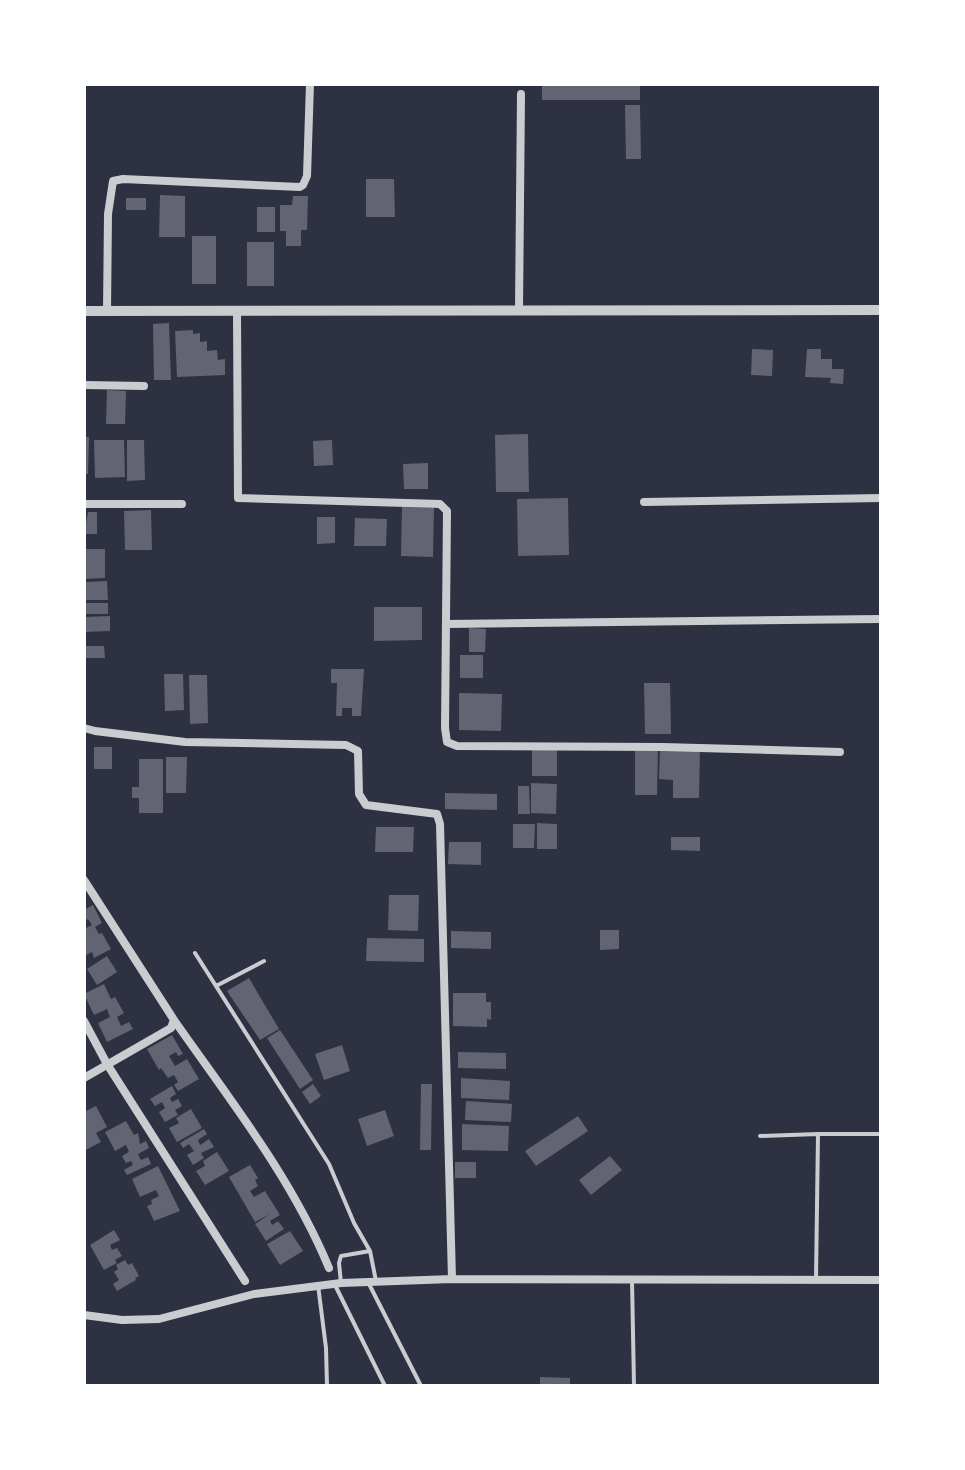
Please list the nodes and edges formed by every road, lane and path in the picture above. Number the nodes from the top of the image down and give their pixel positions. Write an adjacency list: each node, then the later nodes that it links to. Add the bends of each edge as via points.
1 (310, 84): 6 (street, via 307,176 300,187 113,181)
2 (521, 94): 3 (street)
3 (519, 310): 4 (street); 7 (street)
4 (881, 310)
5 (84, 311): 6 (street)
6 (107, 311): 7 (street)
7 (237, 311): 15 (street, via 238,498 440,504 448,515)
8 (84, 385): 9 (street)
9 (144, 386)
10 (881, 498): 11 (street)
11 (644, 502)
12 (84, 504): 13 (street)
13 (182, 504)
14 (881, 619): 15 (street)
15 (447, 624): 17 (street, via 445,736 451,744)
16 (84, 728): 31 (street, via 185,742 346,745 358,751 359,794 366,805 437,814)
17 (840, 752)
18 (84, 880): 22 (street)
19 (195, 953): 21 (lane)
20 (264, 961): 21 (lane)
21 (216, 986): 29 (lane, via 329,1164)
22 (174, 1020): 24 (street, via 171,1028); 30 (street, via 305,1213)
23 (84, 1021): 24 (street)
24 (107, 1064): 25 (street); 35 (street)
25 (84, 1078)
26 (818, 1134): 27 (lane); 28 (lane); 32 (lane)
27 (881, 1134)
28 (760, 1136)
29 (370, 1251): 36 (lane); 37 (lane, via 341,1256)
30 (329, 1268)
31 (452, 1279): 33 (street); 36 (street)
32 (816, 1279): 33 (street); 34 (street)
33 (632, 1280): 43 (lane)
34 (881, 1280)
35 (245, 1281)
36 (372, 1282): 37 (street); 42 (lane)
37 (338, 1283): 38 (street); 41 (lane)
38 (318, 1285): 39 (street, via 254,1294 159,1319); 40 (lane)
39 (84, 1315)
40 (327, 1386)
41 (385, 1386)
42 (421, 1386)
43 (634, 1386)

